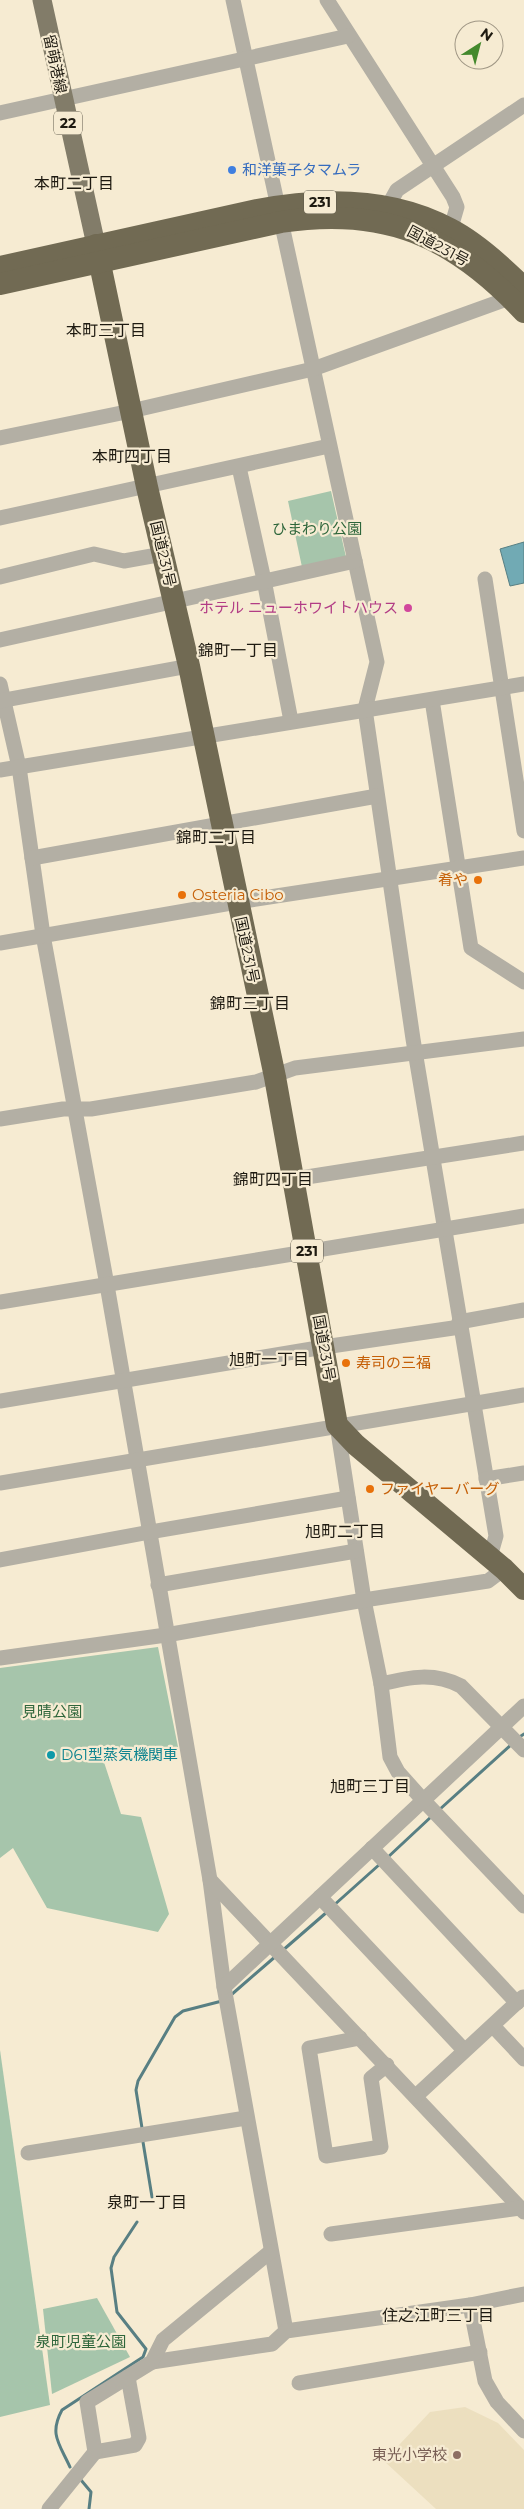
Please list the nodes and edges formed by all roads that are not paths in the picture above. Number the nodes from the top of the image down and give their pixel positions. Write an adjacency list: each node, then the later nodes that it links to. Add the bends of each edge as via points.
1 (42, 0): 6 (main road, 留萌港線 / 22)
2 (233, 0): 5 (street)
3 (327, 0): 4 (street)
4 (348, 36): 5 (street); 9 (street)
5 (246, 58): 6 (street); 11 (street)
6 (63, 98): 8 (street); 13 (main road, 留萌港線 / 22)
7 (524, 105): 9 (street)
8 (0, 113)
9 (431, 165): 10 (street, via 397,190); 12 (street, via 457,207)
10 (387, 208): 11 (highway, 国道231号 / 231, via 335,201); 12 (highway, 国道231号 / 231, via 429,219)
11 (279, 214): 12 (highway, 国道231号 / 231, via 378,221); 13 (highway, 国道231号 / 231); 17 (street)
12 (448, 238): 16 (highway, 国道231号 / 231, via 479,269)
13 (98, 254): 14 (highway, 国道231号 / 231); 15 (highway, 国道231号 / 231); 18 (highway, 国道231号 / 231)
14 (0, 267)
15 (0, 284)
16 (521, 298): 17 (street)
17 (313, 369): 18 (street); 20 (street)
18 (131, 411): 19 (street); 22 (highway, 国道231号 / 231)
19 (0, 438)
20 (330, 446): 21 (street); 25 (street)
21 (239, 467): 22 (street); 27 (street)
22 (147, 487): 23 (street); 24 (highway, 国道231号 / 231)
23 (0, 518)
24 (163, 554): 26 (street, via 124,561 94,554); 29 (highway, 国道231号 / 231)
25 (355, 561): 27 (street); 37 (street, via 377,662)
26 (0, 576)
27 (264, 580): 29 (street); 38 (street)
28 (485, 580): 34 (street)
29 (173, 601): 30 (street); 31 (highway, 国道231号 / 231)
30 (0, 640)
31 (189, 666): 36 (street); 39 (highway, 国道231号 / 231)
32 (0, 684): 36 (street)
33 (524, 684): 34 (street)
34 (502, 688): 35 (street); 44 (street)
35 (432, 700): 37 (street); 47 (street)
36 (2, 701): 40 (street)
37 (365, 709): 38 (street); 42 (street)
38 (291, 721): 39 (street)
39 (203, 736): 40 (street); 43 (highway, 国道231号 / 231)
40 (19, 767): 41 (street); 45 (street)
41 (0, 770)
42 (377, 796): 43 (street); 48 (street)
43 (221, 825): 45 (street); 49 (highway, 国道231号 / 231)
44 (524, 831)
45 (32, 858): 50 (street)
46 (524, 858): 47 (street)
47 (458, 867): 48 (street); 52 (street, via 471,948)
48 (388, 878): 49 (street); 54 (street)
49 (237, 902): 50 (street); 55 (highway, 国道231号 / 231)
50 (44, 935): 51 (street); 56 (street)
51 (0, 943)
52 (524, 982)
53 (524, 1039): 54 (street)
54 (415, 1053): 55 (street, via 295,1068); 59 (street)
55 (275, 1077): 56 (street); 60 (highway, 国道231号 / 231)
56 (76, 1109): 57 (street); 64 (street)
57 (0, 1119)
58 (524, 1143): 59 (street)
59 (432, 1158): 60 (street); 62 (street)
60 (294, 1179): 63 (highway, 国道231号 / 231)
61 (524, 1216): 62 (street)
62 (444, 1230): 63 (street); 67 (street)
63 (307, 1252): 64 (street); 68 (highway, 国道231号 / 231)
64 (108, 1285): 65 (street); 69 (street)
65 (0, 1302)
66 (524, 1310): 67 (street)
67 (460, 1324): 68 (street); 72 (street)
68 (324, 1347): 69 (street); 73 (highway, 国道231号 / 231)
69 (124, 1381): 71 (street); 74 (street)
70 (524, 1395): 72 (street)
71 (0, 1400)
72 (473, 1403): 73 (street); 76 (street)
73 (337, 1425): 74 (street); 78 (street); 82 (highway, via 356,1445)
74 (138, 1459): 77 (street); 79 (street)
75 (524, 1473): 76 (street)
76 (486, 1479): 82 (street, via 496,1536)
77 (0, 1483)
78 (348, 1498): 79 (street); 80 (street)
79 (150, 1532): 81 (street); 83 (street)
80 (356, 1551): 83 (street); 85 (street)
81 (0, 1560)
82 (497, 1563): 84 (highway); 85 (street, via 488,1581)
83 (158, 1586): 86 (street)
84 (524, 1589)
85 (364, 1600): 86 (street); 88 (street)
86 (166, 1634): 87 (street); 94 (street)
87 (0, 1658)
88 (381, 1684): 90 (street, via 416,1676 451,1681 462,1686); 92 (street, via 390,1757 398,1772)
89 (524, 1706): 90 (street)
90 (502, 1726): 91 (street); 92 (street)
91 (524, 1750)
92 (423, 1800): 93 (street); 96 (street)
93 (372, 1848): 95 (street); 99 (street)
94 (210, 1880): 97 (street); 98 (street)
95 (320, 1897): 97 (street); 102 (street)
96 (524, 1906)
97 (269, 1944): 98 (street); 101 (street)
98 (224, 1987): 106 (street)
99 (520, 1999): 100 (street)
100 (493, 2026): 102 (street); 103 (street)
101 (360, 2038): 104 (street); 104 (street, via 309,2048 326,2156 381,2147 371,2078)
102 (464, 2050): 105 (street)
103 (524, 2059)
104 (387, 2065): 105 (street)
105 (416, 2096): 108 (street)
106 (246, 2118): 107 (street); 110 (street)
107 (28, 2153)
108 (522, 2210): 109 (street)
109 (331, 2234)
110 (270, 2252): 113 (street); 115 (street, via 163,2340)
111 (524, 2294): 112 (street)
112 (470, 2305): 113 (street); 114 (street)
113 (286, 2332): 115 (street, via 272,2344)
114 (480, 2352): 117 (street); 118 (street, via 485,2381 496,2402)
115 (152, 2362): 116 (street)
116 (128, 2377): 119 (street, via 87,2402); 119 (street, via 139,2438 135,2445)
117 (299, 2383)
118 (524, 2431)
119 (95, 2452): 120 (street)
120 (48, 2509)

